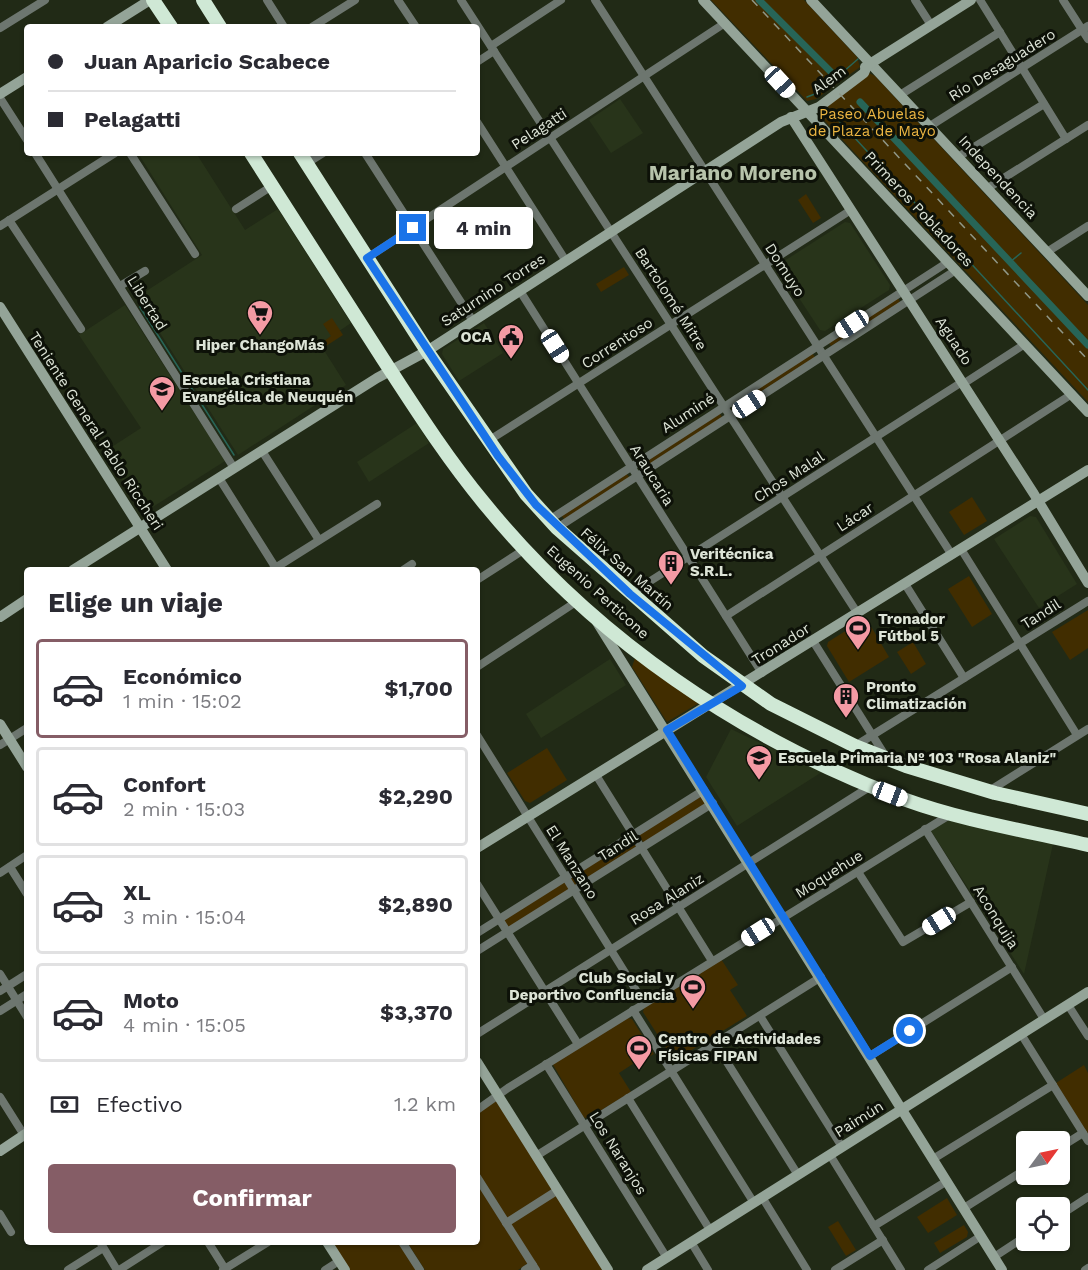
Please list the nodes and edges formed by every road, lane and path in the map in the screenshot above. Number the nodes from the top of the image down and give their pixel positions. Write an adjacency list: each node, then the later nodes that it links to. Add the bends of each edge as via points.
1 (45, 0): 25 (street)
2 (152, 0): 17 (street); 18 (highway)
3 (203, 0): 19 (highway)
4 (267, 0): 20 (street)
5 (355, 0): 21 (street)
6 (398, 0): 22 (street)
7 (462, 0): 23 (street, Bartolomé Mitre)
8 (561, 0): 30 (street)
9 (595, 0): 34 (street, Domuyo)
10 (703, 0): 16 (street, Primeros Pobladores)
11 (811, 0): 32 (street, Independencia)
12 (915, 0): 24 (street)
13 (972, 0): 24 (street, Alem)
14 (980, 0): 28 (street)
15 (1063, 0): 27 (street)
16 (725, 23): 34 (street, Pelagatti); 39 (street, Primeros Pobladores)
17 (112, 24)
18 (169, 24)
19 (218, 24)
20 (282, 24)
21 (317, 24)
22 (414, 24)
23 (478, 24)
24 (931, 25): 32 (street, Alem)
25 (0, 27)
26 (480, 28): 30 (street, Bartolomé Mitre)
27 (1085, 28): 29 (street); 33 (street, Río Desaguadero)
28 (1000, 32): 33 (street); 36 (street)
29 (1088, 39)
30 (493, 48): 31 (street); 45 (street, Bartolomé Mitre)
31 (480, 59)
32 (869, 65): 36 (street, Independencia); 39 (street, Alem)
33 (1022, 68): 38 (street); 42 (street, Río Desaguadero)
34 (644, 76): 45 (street, Pelagatti); 55 (street, Domuyo)
35 (24, 79): 37 (street)
36 (900, 95): 42 (street, Independencia)
37 (0, 96): 44 (street)
38 (1044, 104): 46 (street); 52 (street)
39 (807, 111): 40 (street, Saturnino Torres); 71 (street, Primeros Pobladores)
40 (791, 117): 55 (street, Saturnino Torres); 60 (street, Aguado)
41 (1088, 125): 46 (street)
42 (930, 126): 52 (street, Independencia)
43 (480, 127): 54 (street)
44 (24, 135)
45 (550, 138): 54 (street, Pelagatti); 65 (street, Bartolomé Mitre)
46 (1066, 139): 57 (street)
47 (37, 156): 58 (street, Libertad)
48 (110, 156): 58 (street)
49 (132, 156): 67 (street)
50 (253, 156): 56 (highway, Eugenio Perticone)
51 (367, 156): 64 (street)
52 (958, 157): 57 (street, Independencia)
53 (304, 158): 68 (highway, Félix San Martín)
54 (506, 167): 64 (street, Pelagatti); 69 (street)
55 (705, 171): 65 (street, Saturnino Torres); 70 (street, Domuyo)
56 (272, 186): 59 (street); 85 (highway, Eugenio Perticone)
57 (987, 188): 66 (street, Independencia)
58 (58, 189): 61 (street); 73 (street, Libertad)
59 (236, 209)
60 (851, 210): 70 (street, Correntoso); 75 (street, Aguado)
61 (9, 220): 62 (street); 80 (street)
62 (0, 226)
63 (1088, 226): 66 (street)
64 (413, 228): 68 (street, Pelagatti); 78 (street)
65 (611, 232): 69 (street, Saturnino Torres); 79 (street, Bartolomé Mitre)
66 (1047, 252): 76 (street, Independencia)
67 (195, 254)
68 (367, 258): 83 (highway, Félix San Martín)
69 (566, 261): 74 (street, Saturnino Torres)
70 (765, 264): 79 (street, Correntoso); 82 (street, Domuyo)
71 (952, 266): 75 (street); 81 (street, Primeros Pobladores)
72 (145, 272): 73 (street)
73 (120, 286): 97 (street, Libertad)
74 (520, 291): 78 (street, Saturnino Torres); 87 (street, Araucaria)
75 (906, 296): 82 (street, Aluminé); 84 (street, Aluminé); 86 (street, Aguado)
76 (1088, 296)
77 (0, 307): 106 (street, Teniente General Pablo Riccheri)
78 (473, 321): 83 (street, Saturnino Torres)
79 (671, 324): 87 (street, Correntoso); 89 (street, Bartolomé Mitre)
80 (81, 329)
81 (1025, 344): 86 (street, Chos Malal); 88 (street, Primeros Pobladores)
82 (818, 346): 84 (street, Domuyo); 89 (street, Aluminé)
83 (427, 351): 85 (street, Saturnino Torres); 94 (highway, Félix San Martín)
84 (824, 356): 91 (street, Aluminé); 92 (street, Domuyo)
85 (390, 370): 95 (street, Saturnino Torres); 108 (highway, Eugenio Perticone, via 455,466)
86 (962, 383): 92 (street, Chos Malal); 93 (street, Aguado)
87 (578, 384): 94 (street, Correntoso); 96 (street, Araucaria)
88 (1072, 394): 90 (street, Primeros Pobladores); 93 (street, Lácar)
89 (724, 406): 91 (street, Bartolomé Mitre); 96 (street, Aluminé)
90 (1088, 411)
91 (730, 416): 99 (street, Aluminé); 102 (street, Bartolomé Mitre)
92 (876, 437): 101 (street, Domuyo); 102 (street, Chos Malal)
93 (999, 440): 101 (street, Lácar); 103 (street, Aguado)
94 (488, 441): 105 (highway, Félix San Martín)
95 (262, 451): 97 (street, Saturnino Torres); 107 (street)
96 (631, 466): 99 (street, Araucaria); 105 (street, Aluminé)
97 (234, 468): 100 (street, Saturnino Torres)
98 (1088, 470): 103 (street, Tronador)
99 (637, 476): 105 (street, Aluminé); 111 (street, Araucaria)
100 (219, 478): 106 (street, Saturnino Torres); 115 (street)
101 (914, 495): 109 (street, Domuyo); 110 (street, Lácar)
102 (782, 496): 110 (street, Bartolomé Mitre); 111 (street, Chos Malal)
103 (1038, 502): 109 (street, Tronador); 119 (street, Aguado)
104 (377, 504): 107 (street)
105 (553, 524): 121 (highway, Félix San Martín)
106 (140, 527): 113 (street, Saturnino Torres); 114 (street, Teniente General Pablo Riccheri)
107 (318, 540): 116 (street)
108 (525, 549): 118 (street); 122 (highway, Eugenio Perticone)
109 (956, 552): 120 (street, Tronador); 130 (street, Domuyo)
110 (820, 555): 126 (street, Bartolomé Mitre); 128 (street, Lácar)
111 (688, 557): 121 (street, Chos Malal); 128 (street, Araucaria)
112 (412, 564): 117 (street)
113 (78, 567)
114 (165, 567)
115 (274, 567)
116 (278, 567)
117 (408, 567)
118 (480, 578)
119 (1088, 583)
120 (906, 584): 126 (street, Tronador); 135 (street)
121 (630, 594): 136 (highway, Félix San Martín)
122 (579, 600): 125 (highway, Eugenio Perticone); 132 (street)
123 (24, 601): 127 (street)
124 (1088, 601): 130 (street, Tandil)
125 (591, 611): 131 (highway, Eugenio Perticone); 133 (street)
126 (858, 614): 129 (street, Tronador)
127 (0, 616)
128 (726, 616): 134 (street, Araucaria)
129 (813, 641): 134 (street, Tronador); 142 (street)
130 (1020, 643): 135 (street, Tandil); 143 (street, Domuyo)
131 (642, 654): 133 (street, via 630,658); 137 (highway, Eugenio Perticone)
132 (480, 666)
133 (626, 668): 141 (street)
134 (762, 673): 136 (street, Tronador)
135 (964, 678): 142 (street, Tandil)
136 (742, 686): 137 (street, Tronador); 146 (highway, Félix San Martín)
137 (710, 704): 141 (street, Tronador); 150 (highway, Eugenio Perticone, via 775,742)
138 (0, 724): 145 (street)
139 (1088, 729): 143 (street)
140 (24, 730): 145 (street)
141 (667, 730): 149 (street, Tronador); 151 (street)
142 (872, 735): 146 (street, Tandil); 147 (street)
143 (1077, 735): 152 (street)
144 (480, 740): 156 (street, El Manzano)
145 (5, 742): 148 (street)
146 (855, 746): 147 (highway, Félix San Martín)
147 (887, 759): 152 (highway, Félix San Martín)
148 (24, 764)
149 (596, 775): 156 (street, Tronador); 158 (street)
150 (871, 786): 154 (highway, Eugenio Perticone); 163 (street, Rosa Alaniz)
151 (704, 790): 153 (street); 158 (street, Tandil)
152 (988, 791): 155 (highway, Félix San Martín)
153 (712, 803): 161 (street, Tandil); 163 (street)
154 (951, 813): 157 (street, Moquehue); 159 (highway, Eugenio Perticone)
155 (1088, 814)
156 (528, 817): 160 (street, Tronador); 167 (street, El Manzano)
157 (925, 829): 165 (street, Moquehue); 171 (street, Aconquija)
158 (633, 834): 161 (street); 167 (street, Tandil)
159 (1088, 845)
160 (480, 846)
161 (642, 848): 170 (street, Tandil); 172 (street)
162 (24, 857): 164 (street)
163 (750, 863): 172 (street, Rosa Alaniz); 173 (street)
164 (9, 867): 166 (street); 169 (street)
165 (858, 872): 171 (street, via 903,942); 173 (street, Moquehue)
166 (0, 873)
167 (566, 877): 170 (street, El Manzano); 174 (street, Tandil)
168 (480, 889): 174 (street)
169 (24, 890)
170 (574, 890): 176 (street, Tandil); 178 (street, El Manzano)
171 (971, 902): 180 (street, Aconquija)
172 (679, 907): 178 (street, Rosa Alaniz); 179 (street)
173 (784, 917): 179 (street, Moquehue); 183 (street)
174 (499, 919): 175 (street, Tandil); 176 (street)
175 (480, 931)
176 (507, 932): 177 (street, Tandil); 186 (street)
177 (480, 949)
178 (611, 950): 186 (street, Rosa Alaniz); 190 (street, El Manzano)
179 (712, 960): 190 (street, Moquehue)
180 (1012, 967): 196 (street, Aconquija); 202 (street)
181 (0, 974): 184 (street)
182 (24, 976): 184 (street)
183 (821, 977): 195 (street); 202 (street)
184 (8, 986): 185 (street); 189 (street)
185 (0, 991)
186 (545, 991): 197 (street, Rosa Alaniz); 201 (street)
187 (1088, 992): 191 (street, Paimún)
188 (24, 996): 189 (street)
189 (17, 1000): 193 (street); 194 (street)
190 (644, 1003): 192 (street, Moquehue)
191 (1068, 1005): 196 (street, Paimún); 199 (street)
192 (633, 1010): 201 (street, Moquehue); 205 (street)
193 (0, 1011)
194 (24, 1012)
195 (760, 1016): 200 (street); 218 (street)
196 (1044, 1020): 198 (street, Paimún)
197 (480, 1032)
198 (1021, 1034): 206 (street); 211 (street, Paimún)
199 (1088, 1036)
200 (716, 1043): 205 (street); 223 (street)
201 (578, 1044): 203 (street, Moquehue)
202 (870, 1056): 211 (street)
203 (546, 1064): 207 (street, Moquehue); 212 (street, Los Naranjos)
204 (480, 1067): 207 (street)
205 (672, 1071): 209 (street); 229 (street)
206 (1053, 1085): 214 (street); 222 (street)
207 (498, 1095): 210 (street, Moquehue); 221 (street)
208 (0, 1097): 213 (street)
209 (628, 1098): 212 (street); 235 (street)
210 (480, 1108)
211 (902, 1108): 218 (street, Paimún); 222 (street)
212 (585, 1125): 221 (street); 247 (street, Los Naranjos)
213 (24, 1131)
214 (1083, 1133): 216 (street); 217 (street)
215 (24, 1135): 219 (street)
216 (1070, 1141)
217 (1088, 1141)
218 (842, 1147): 220 (street, Paimún)
219 (0, 1151)
220 (830, 1155): 223 (street, Paimún); 234 (street)
221 (536, 1156): 227 (street)
222 (933, 1159): 225 (street)
223 (798, 1175): 229 (street, Paimún)
224 (1016, 1175): 230 (street)
225 (947, 1181): 230 (street); 234 (street)
226 (480, 1184): 233 (street)
227 (558, 1190): 233 (street); 257 (street)
228 (1088, 1197): 231 (street)
229 (758, 1200): 235 (street, Paimún); 260 (street)
230 (964, 1208): 237 (street)
231 (1070, 1209)
232 (0, 1214): 236 (street)
233 (506, 1223): 250 (street)
234 (874, 1226): 238 (street)
235 (710, 1230): 239 (street, Paimún)
236 (11, 1232)
237 (981, 1236): 248 (street); 263 (street)
238 (883, 1240): 261 (street); 262 (street)
239 (691, 1242): 247 (street, Paimún); 259 (street)
240 (1016, 1243): 248 (street)
241 (101, 1245): 252 (street); 253 (street)
242 (158, 1245): 253 (street)
243 (210, 1245): 251 (street)
244 (262, 1245): 251 (street)
245 (329, 1245): 249 (street)
246 (404, 1245): 255 (street)
247 (667, 1257): 258 (street, Paimún)
248 (994, 1257): 264 (street)
249 (342, 1266): 254 (street)
250 (534, 1268): 256 (street)
251 (224, 1269)
252 (68, 1270)
253 (118, 1270)
254 (325, 1270)
255 (420, 1270)
256 (525, 1270)
257 (608, 1270)
258 (647, 1270)
259 (708, 1270)
260 (807, 1270)
261 (835, 1270)
262 (901, 1270)
263 (928, 1270)
264 (1002, 1270)

